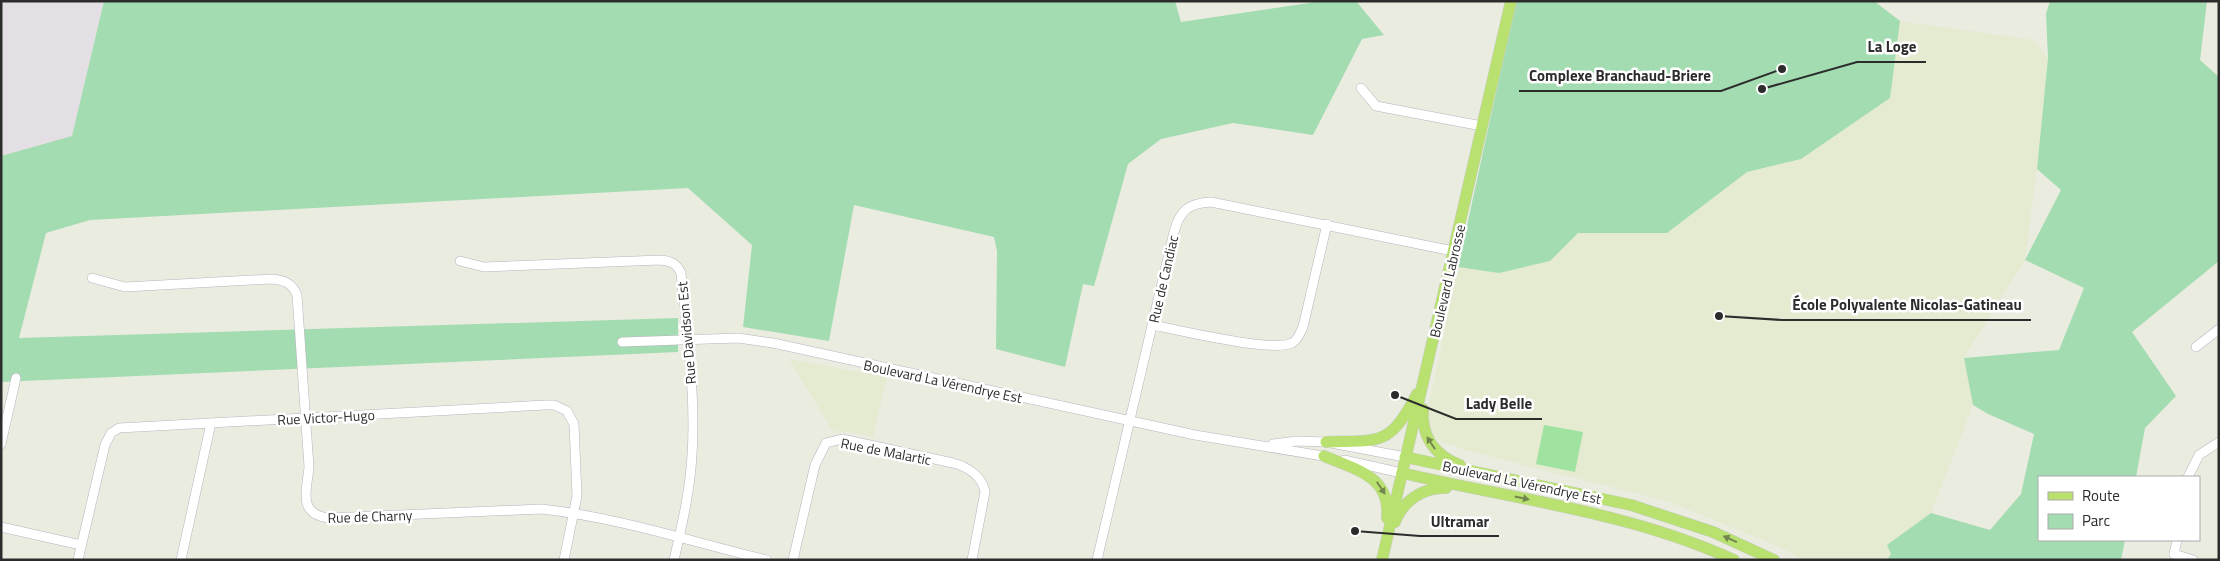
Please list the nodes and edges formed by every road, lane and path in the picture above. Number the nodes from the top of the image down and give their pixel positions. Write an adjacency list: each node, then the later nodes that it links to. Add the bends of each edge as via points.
1 (1510, 1): 3 (main road, Boulevard Labrosse)
2 (1360, 88): 3 (street, via 1376,106)
3 (1482, 126): 5 (main road, Boulevard Labrosse)
4 (1327, 224): 5 (street, Rue de Candiac); 8 (street, via 1303,328 1290,344 1263,345); 8 (street, Rue de Candiac, via 1211,202 1196,203 1187,208 1176,222)
5 (1453, 251): 14 (main road, Boulevard Labrosse)
6 (460, 261): 10 (street, Rue Davidson Est, via 484,268 667,260 674,263 681,273)
7 (92, 278): 15 (street, Rue de Charny, via 126,287 271,279 288,283 297,295)
8 (1153, 326): 16 (street, Rue de Candiac)
9 (2219, 329): 12 (street)
10 (688, 340): 11 (street, Boulevard La Vérendrye Est); 16 (street, Boulevard La Vérendrye Est, via 738,338 773,343); 30 (street, Rue Davidson Est, via 692,454)
11 (622, 342)
12 (2196, 347)
13 (16, 378): 20 (street)
14 (1425, 379): 18 (main road, via 1404,419 1391,433 1372,440); 23 (main road, Boulevard Labrosse); 25 (main road, one-way to 14, via 1451,461 1430,444 1422,420)
15 (306, 418): 17 (street, Rue Victor-Hugo); 28 (street, Rue de Charny, via 307,503 321,517 531,508); 28 (street, Rue Victor-Hugo, via 545,405 562,408 574,424 577,496)
16 (1129, 421): 21 (street, Boulevard La Vérendrye Est); 41 (street, Rue de Candiac)
17 (211, 423): 32 (street, Rue Victor-Hugo, via 124,427 111,433 105,444); 35 (street)
18 (1326, 442): 21 (street, Boulevard La Vérendrye Est); 23 (street, Boulevard La Vérendrye Est)
19 (2219, 442): 26 (street, via 2199,455)
20 (1, 444)
21 (1263, 445): 22 (street, Boulevard La Vérendrye Est)
22 (1324, 456): 24 (street, Boulevard La Vérendrye Est); 33 (main road, one-way to 33, via 1374,479 1384,490 1388,508)
23 (1406, 458): 24 (main road, Boulevard Labrosse); 25 (main road, Boulevard La Vérendrye Est)
24 (1402, 473): 27 (main road, Boulevard La Vérendrye Est); 33 (main road, Boulevard Labrosse)
25 (1487, 474): 43 (main road, Boulevard La Vérendrye Est, one-way to 25, via 1713,532 1659,513)
26 (2188, 476)
27 (1474, 489): 33 (main road, via 1436,487 1417,495 1397,517); 42 (main road, Boulevard La Vérendrye Est, one-way to 42, via 1659,530)
28 (574, 514): 30 (street, Rue de Charny); 36 (street)
29 (1, 527): 32 (street)
30 (679, 537): 37 (street, Rue Davidson Est); 38 (street, Rue de Charny)
31 (2177, 541): 44 (street, via 2174,554)
32 (81, 545): 34 (street, Rue Victor-Hugo)
33 (1384, 555)
34 (78, 560)
35 (181, 560)
36 (564, 560)
37 (674, 560)
38 (767, 560)
39 (793, 560): 40 (street, Rue de Malartic, via 815,464 826,443 842,439 953,463 974,473 985,492)
40 (972, 560)
41 (1097, 560)
42 (1734, 560)
43 (1774, 560)
44 (2193, 560)

